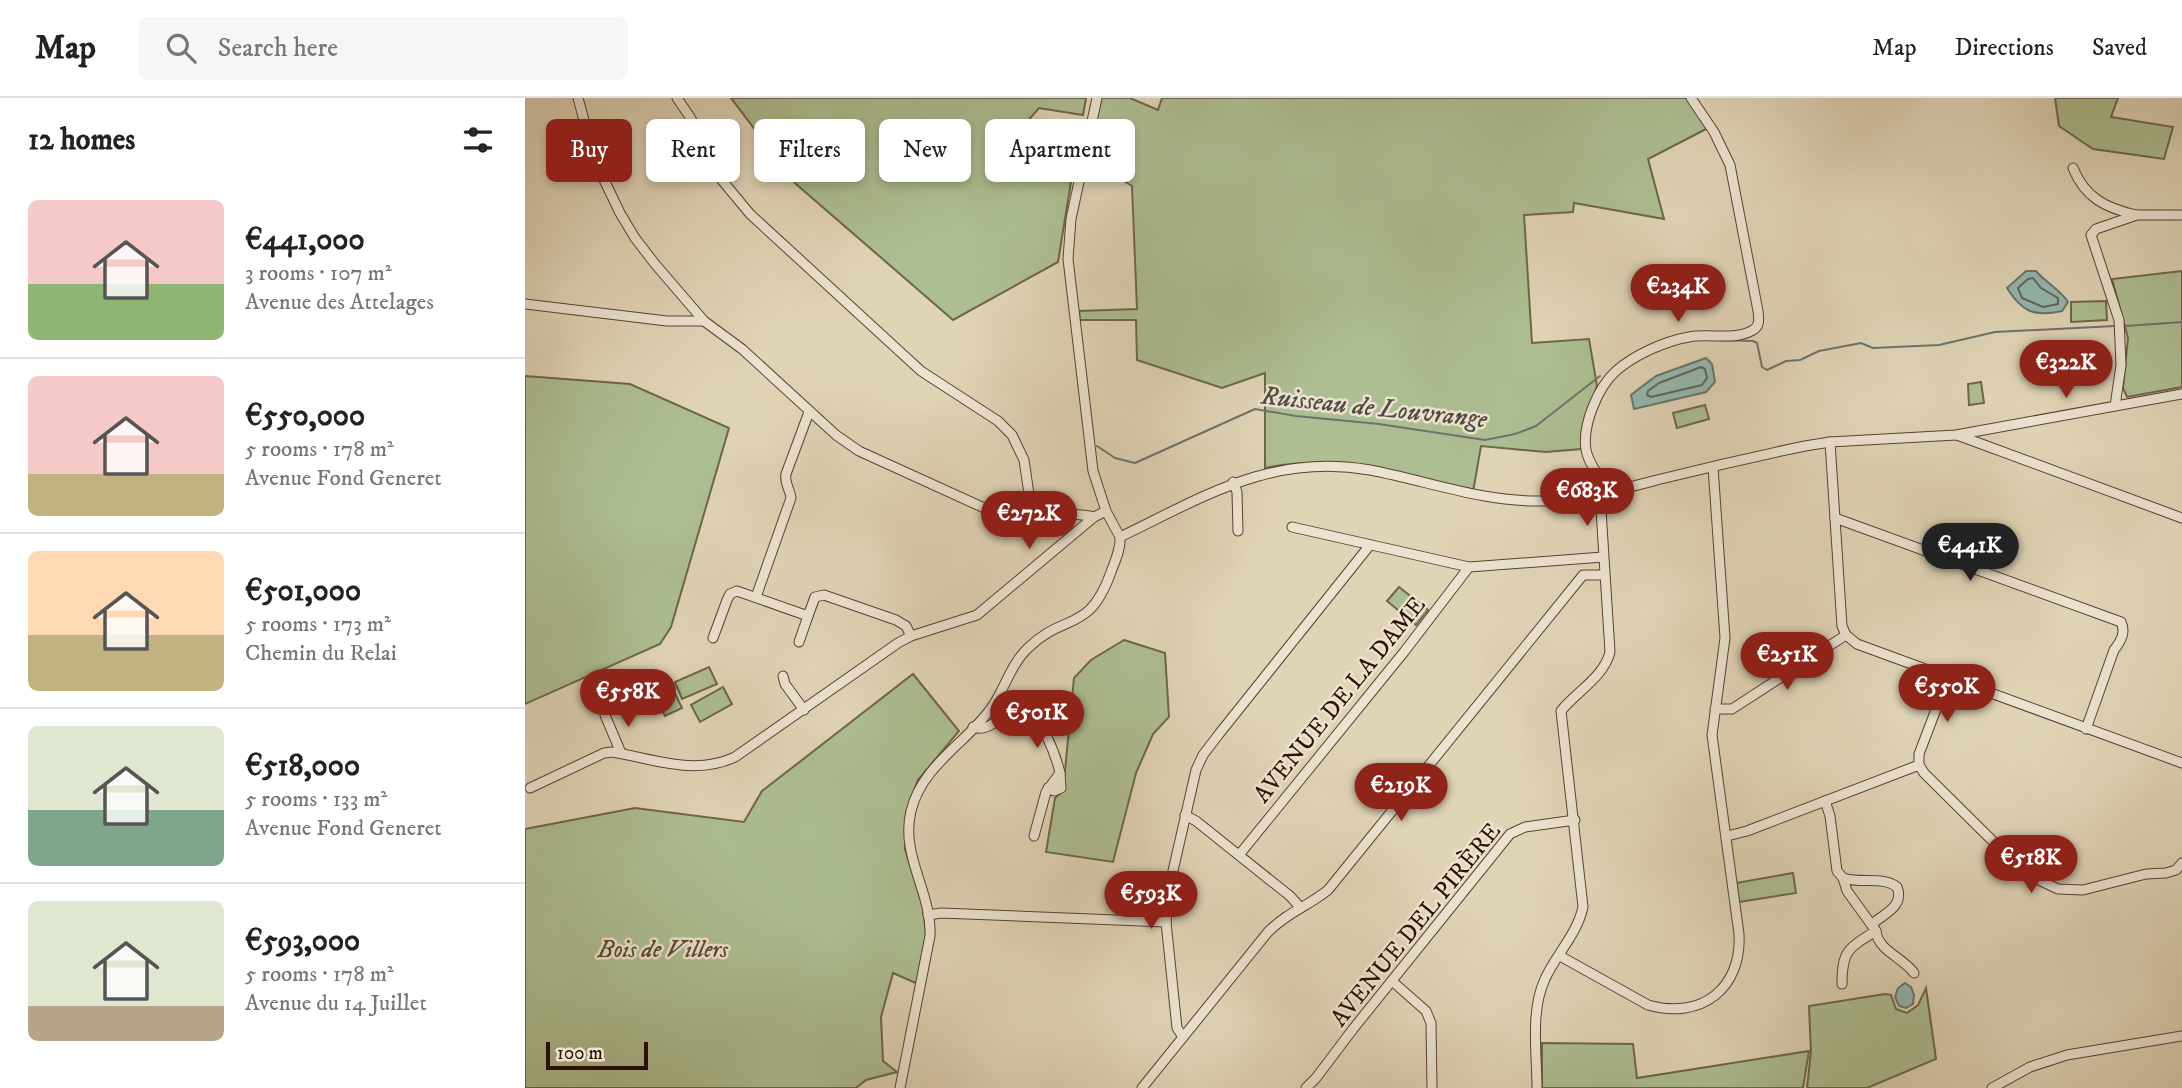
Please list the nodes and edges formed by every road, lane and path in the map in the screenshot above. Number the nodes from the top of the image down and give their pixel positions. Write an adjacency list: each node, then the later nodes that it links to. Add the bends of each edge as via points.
1 (578, 98): 9 (street, via 596,161 620,212 655,264)
2 (677, 98): 19 (street, via 721,179 743,206 921,371 1012,435 1024,460 1029,494)
3 (1097, 98): 20 (street, via 1071,219 1068,259 1091,458)
4 (1692, 98): 17 (street, via 1730,166 1758,324 1741,334 1676,340 1614,373 1596,402 1586,442 1588,456)
5 (2073, 168): 6 (street, via 2098,202)
6 (2137, 215): 7 (street); 11 (street, via 2095,229 2091,235 2121,333)
7 (2182, 215)
8 (525, 304): 9 (street)
9 (704, 321): 12 (street, via 742,349)
10 (2182, 394): 11 (street)
11 (2115, 406): 13 (street)
12 (809, 412): 19 (street, via 859,451 1004,517 1017,520); 33 (street, via 786,474 791,498)
13 (1956, 435): 14 (street); 23 (street)
14 (1830, 442): 15 (street); 22 (street)
15 (1713, 467): 17 (street); 41 (street, via 1725,638)
16 (1233, 482): 18 (street, via 1298,467 1332,466 1507,500); 25 (street); 26 (street)
17 (1609, 492): 18 (street)
18 (1597, 495): 28 (street)
19 (1039, 509): 21 (street)
20 (1106, 511): 21 (street); 26 (street)
21 (1094, 517): 36 (street, via 985,610)
22 (1835, 518): 35 (street); 45 (street, via 2121,622 2121,640)
23 (2182, 518)
24 (1292, 527): 27 (street)
25 (1238, 531)
26 (1120, 537): 44 (street, via 1121,545 1096,605 1079,620 1026,649 991,709)
27 (1370, 545): 30 (street); 51 (street, via 1203,755)
28 (1603, 557): 29 (street); 32 (street)
29 (1581, 560): 30 (street); 31 (street)
30 (1469, 567): 55 (street, AVENUE DE LA DAME)
31 (1583, 575): 32 (street); 58 (street, via 1328,890)
32 (1604, 575): 52 (street, via 1607,662 1561,711)
33 (756, 597): 34 (street); 37 (street, via 737,591 730,594)
34 (808, 616): 36 (street, via 815,597 824,595 896,620); 38 (street)
35 (1846, 635): 40 (street, via 1857,644); 41 (street, via 1732,709)
36 (911, 636): 42 (street)
37 (713, 639)
38 (799, 642)
39 (783, 676): 42 (street)
40 (1948, 678): 45 (street); 48 (street)
41 (1715, 709): 54 (street, via 1712,735)
42 (804, 710): 46 (street, via 735,757 713,766)
43 (605, 715): 46 (street)
44 (973, 727): 53 (street, via 983,728 1017,711 1035,715 1049,741 1061,788 1048,788); 59 (street, via 924,780 911,811 909,849)
45 (2086, 729): 47 (street)
46 (621, 753): 49 (street, via 604,753)
47 (2182, 763)
48 (1919, 765): 50 (street); 56 (street, via 2017,865 2045,885 2083,890 2166,873)
49 (530, 788)
50 (1825, 801): 54 (street); 57 (street, via 1836,871)
51 (1185, 816): 55 (street); 60 (street)
52 (1575, 820): 62 (street, via 1583,907); 64 (street, AVENUE DEL PIRÈRE, via 1525,827 1510,834)
53 (1034, 836)
54 (1727, 836): 62 (street, via 1740,953 1731,978 1709,1000 1679,1010 1648,1005)
55 (1239, 855): 58 (street)
56 (2182, 863)
57 (1843, 878): 61 (street); 61 (street, via 1897,887 1897,905)
58 (1300, 907): 67 (street, via 1268,932)
59 (928, 915): 60 (street); 68 (street, via 928,956)
60 (1166, 922): 67 (street, via 1177,1028)
61 (1874, 928): 63 (street, via 1887,950); 65 (street, via 1845,955)
62 (1560, 956): 72 (street, via 1545,979 1537,1008)
63 (1914, 974)
64 (1392, 981): 70 (street, AVENUE DEL PIRÈRE); 71 (street, via 1426,1011 1431,1023)
65 (1842, 984)
66 (2182, 1036): 73 (street, via 2067,1055 2030,1067)
67 (1183, 1037): 69 (street)
68 (900, 1088)
69 (1142, 1088)
70 (1306, 1088)
71 (1432, 1088)
72 (1537, 1088)
73 (1992, 1088)

